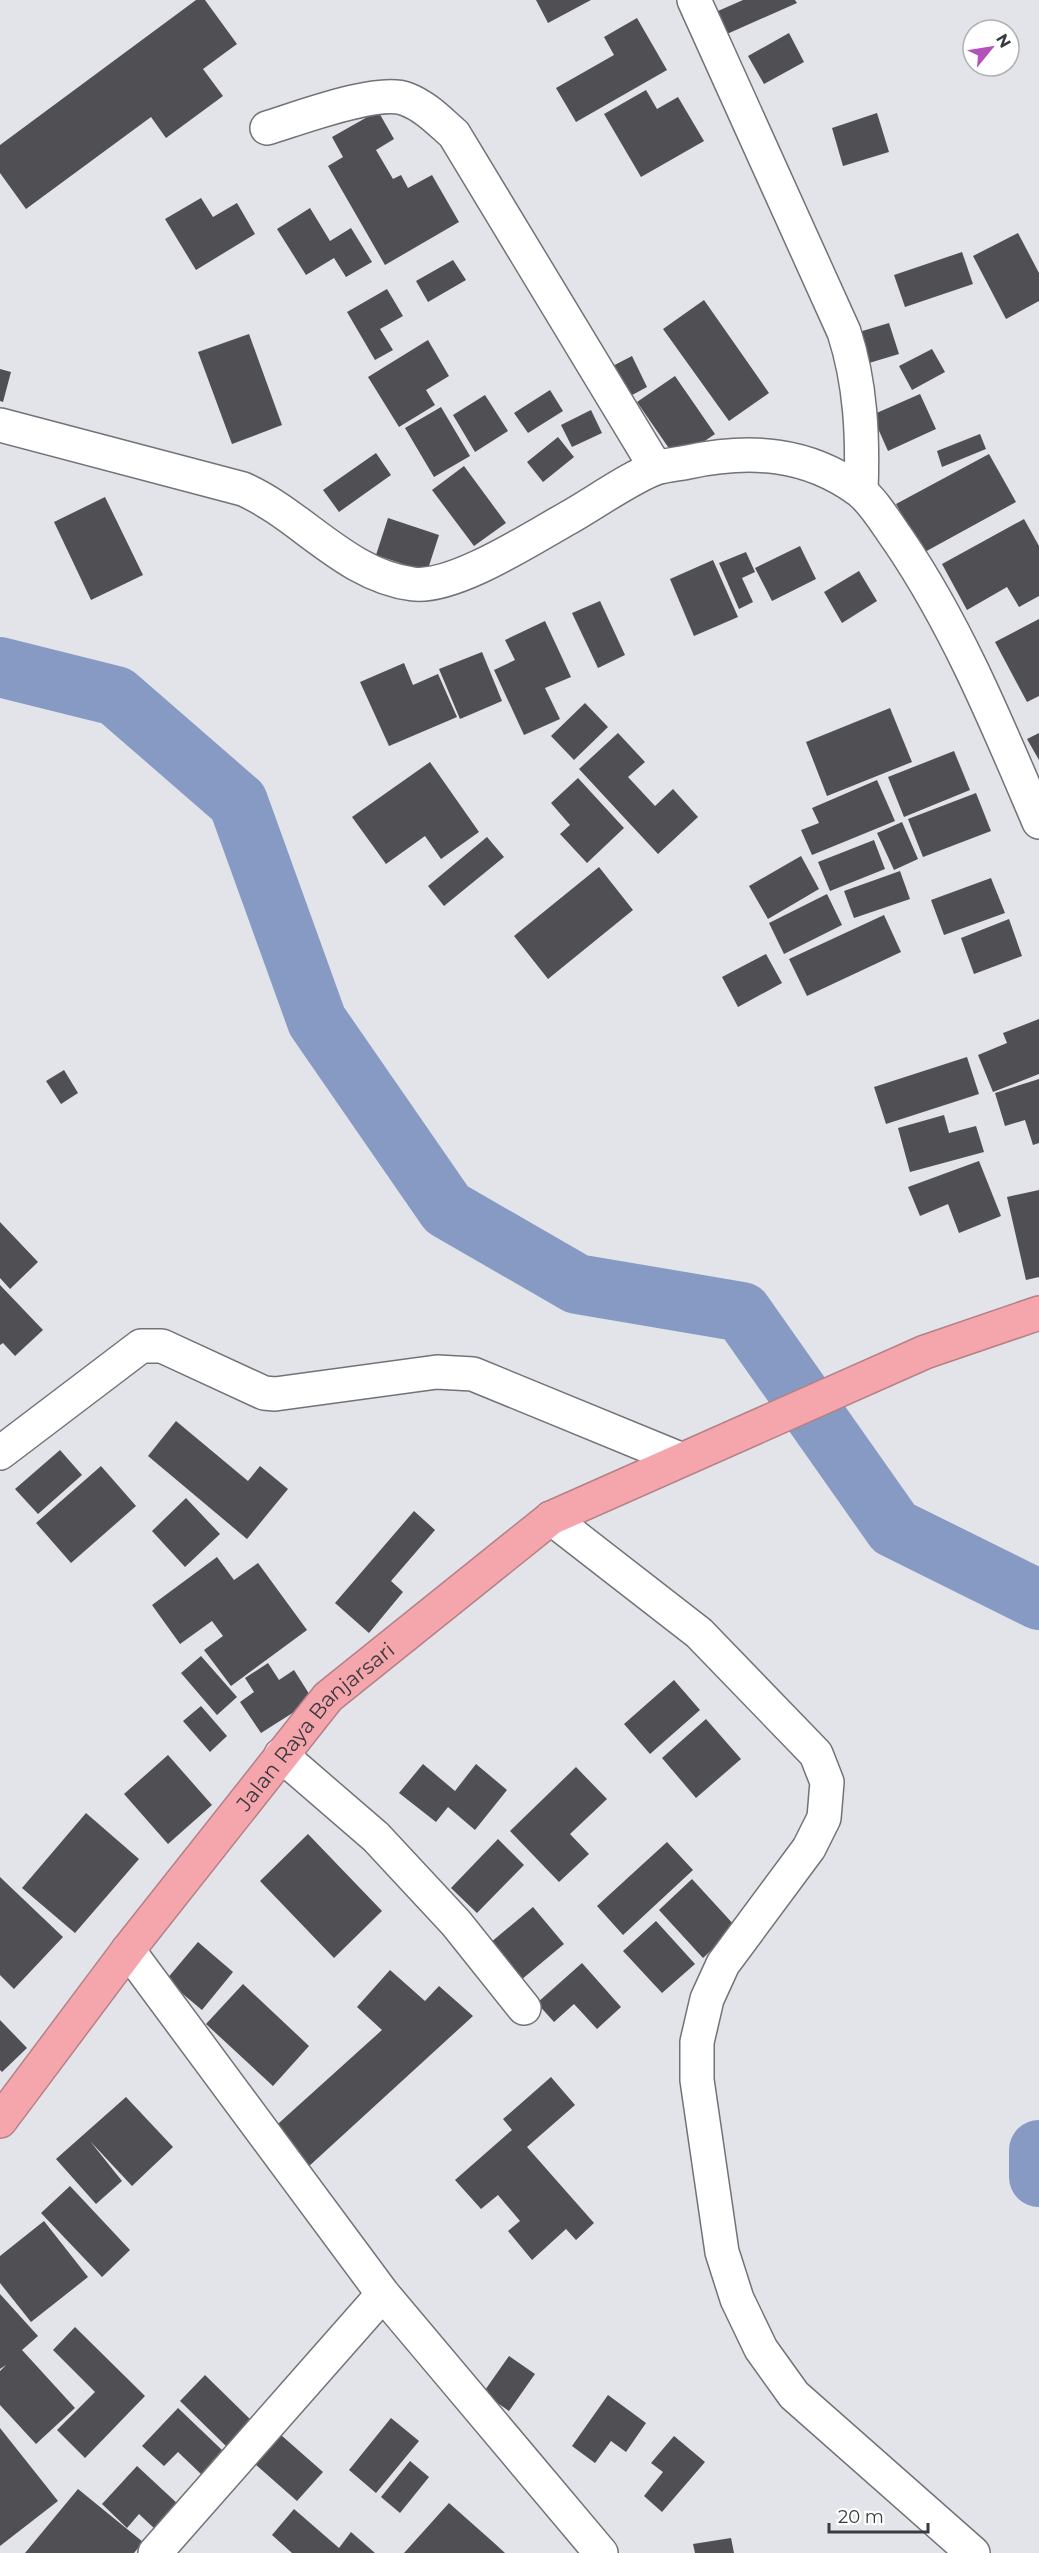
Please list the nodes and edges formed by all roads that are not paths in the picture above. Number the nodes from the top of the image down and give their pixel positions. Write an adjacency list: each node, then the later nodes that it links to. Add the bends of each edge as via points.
1 (694, 0): 5 (street, via 844,332 863,428)
2 (267, 128): 4 (street, via 373,97 404,98 427,110 454,134)
3 (0, 426): 4 (street, via 243,489 273,505 341,556 383,577 416,584 450,578 494,559)
4 (656, 468): 5 (street, via 725,454 769,454 813,465)
5 (861, 492): 6 (street, via 922,575 980,688)
6 (1039, 822)
7 (1033, 1321): 9 (highway, Jalan Raya Banjarsari, via 925,1352)
8 (0, 1453): 9 (street, via 141,1346 152,1344 264,1393 437,1372 473,1374)
9 (680, 1459): 10 (highway, Jalan Raya Banjarsari)
10 (551, 1518): 11 (highway, Jalan Raya Banjarsari, via 328,1697); 18 (street, via 699,1633 816,1754 827,1782 824,1818 809,1848 723,1964 707,1999 697,2042 697,2080 722,2252 737,2300 761,2349 794,2395)
11 (281, 1755): 12 (highway, Jalan Raya Banjarsari); 13 (street, via 376,1837 456,1923)
12 (128, 1950): 14 (highway, Jalan Raya Banjarsari); 15 (street)
13 (524, 2008)
14 (0, 2121)
15 (383, 2294): 16 (street); 17 (street)
16 (156, 2553)
17 (601, 2553)
18 (973, 2553)

